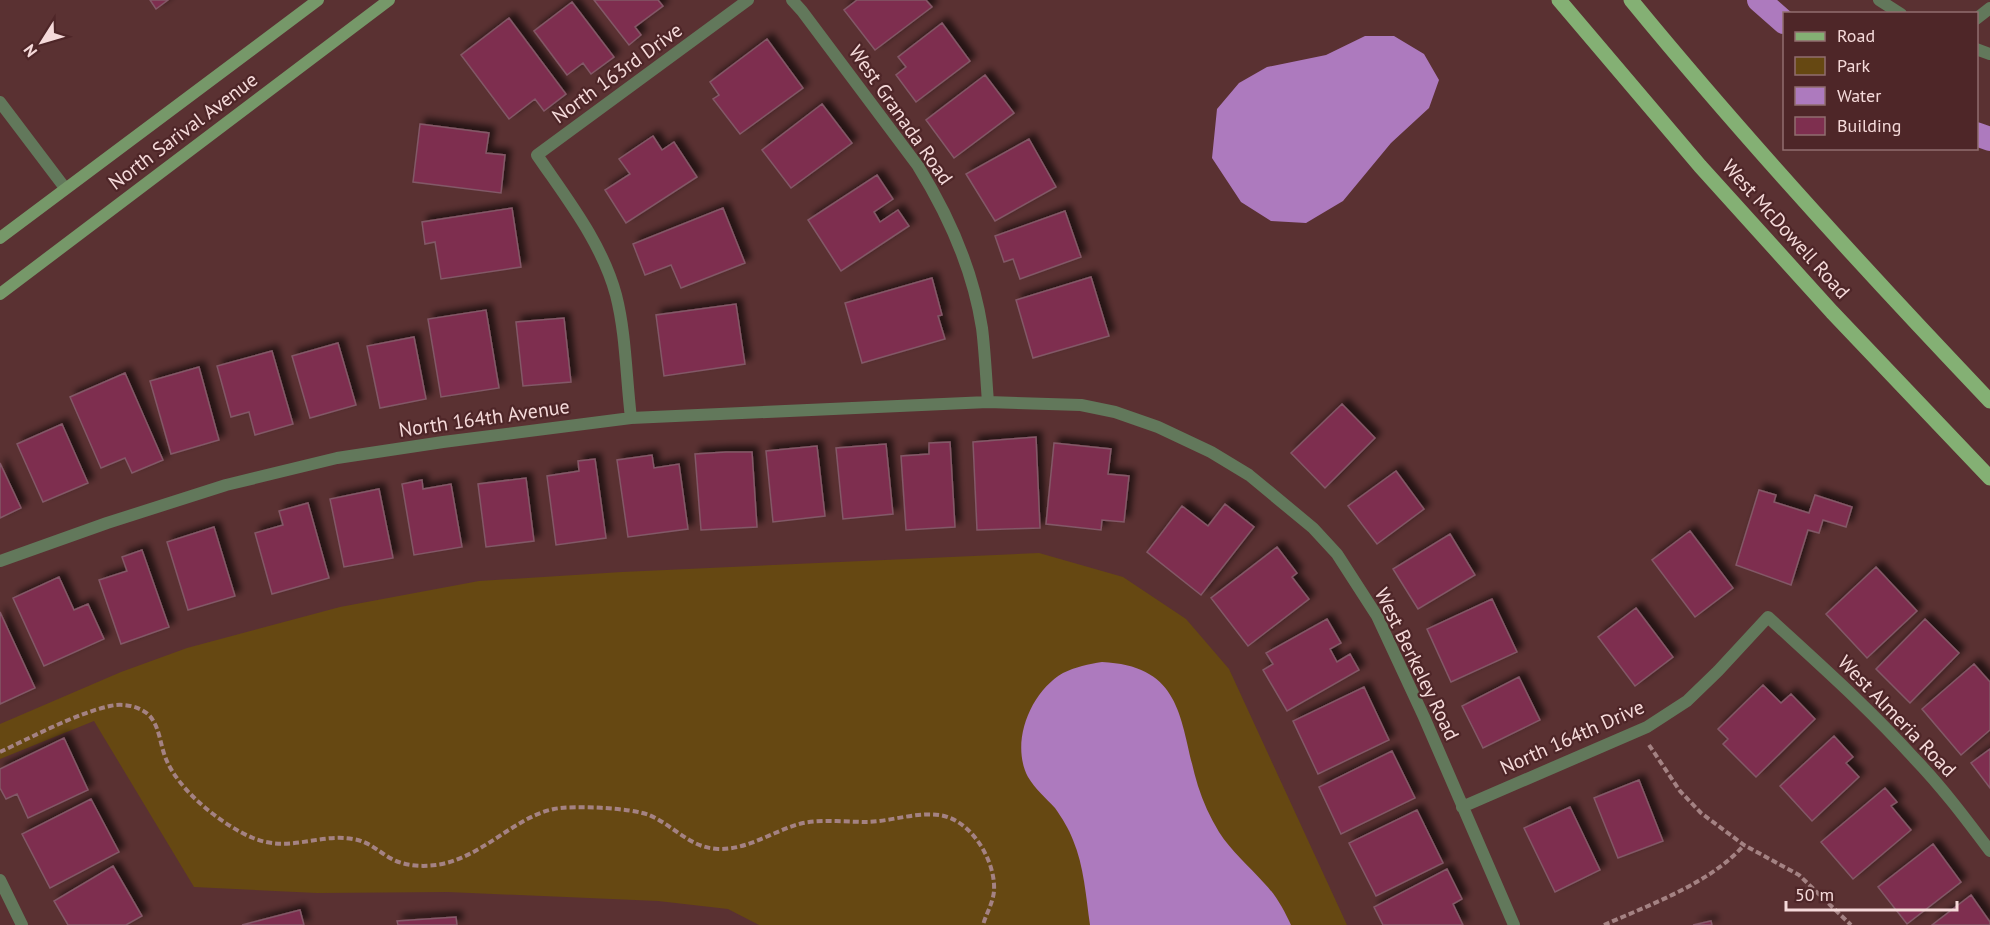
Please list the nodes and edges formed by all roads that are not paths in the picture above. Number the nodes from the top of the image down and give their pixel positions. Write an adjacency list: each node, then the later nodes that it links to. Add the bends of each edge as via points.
1 (318, 0): 12 (main road, North Sarival Avenue)
2 (389, 0): 14 (main road, North Sarival Avenue)
3 (748, 0): 17 (street, North 163rd Drive, via 537,155 587,228 608,273 620,318)
4 (792, 0): 16 (street, West Granada Road, via 918,166 953,230 977,301)
5 (1560, 0): 18 (main road, West McDowell Road, via 1700,166)
6 (1631, 0): 15 (main road, West McDowell Road, via 1751,142)
7 (1879, 0): 9 (street)
8 (1990, 8): 10 (street)
9 (1898, 12)
10 (1978, 17)
11 (0, 102): 12 (street)
12 (65, 188): 13 (main road, North Sarival Avenue)
13 (0, 238)
14 (0, 294)
15 (1990, 401)
16 (988, 402): 17 (street, North 164th Avenue); 21 (street, West Berkeley Road, via 1081,405 1115,412 1211,452 1250,475 1286,504 1337,554 1377,616)
17 (631, 418): 19 (street, North 164th Avenue, via 337,458 226,485)
18 (1990, 478)
19 (0, 561)
20 (1768, 617): 21 (street, North 164th Drive, via 1687,701 1641,730); 22 (street, West Almeria Road, via 1915,758)
21 (1462, 807): 25 (street, West Berkeley Road)
22 (1990, 851)
23 (0, 880): 24 (street)
24 (22, 925)
25 (1514, 925)

